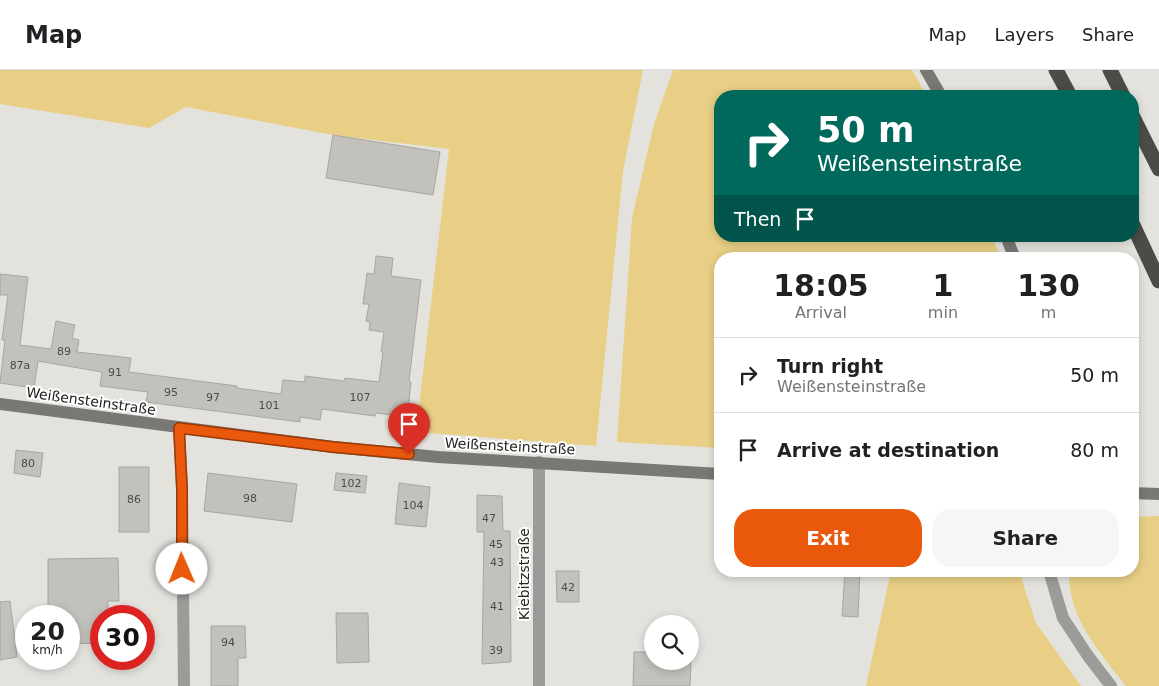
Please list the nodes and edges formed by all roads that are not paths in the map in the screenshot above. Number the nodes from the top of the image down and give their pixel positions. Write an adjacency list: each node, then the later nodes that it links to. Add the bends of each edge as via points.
1 (926, 70): 4 (street)
2 (1056, 70): 5 (highway)
3 (1110, 70): 6 (highway)
4 (938, 90)
5 (1067, 90)
6 (1120, 90)
7 (1139, 129): 8 (highway)
8 (1159, 169)
9 (1139, 238): 10 (highway)
10 (1159, 281)
11 (0, 404): 12 (street, Weißensteinstraße)
12 (179, 428): 13 (street, Weißensteinstraße, via 342,448); 18 (street)
13 (539, 462): 14 (street, Weißensteinstraße); 19 (street, Kiebitzstraße)
14 (714, 474)
15 (1139, 494): 16 (street)
16 (1159, 494)
17 (1051, 577): 20 (street, via 1063,618)
18 (184, 686)
19 (539, 686)
20 (1111, 686)

